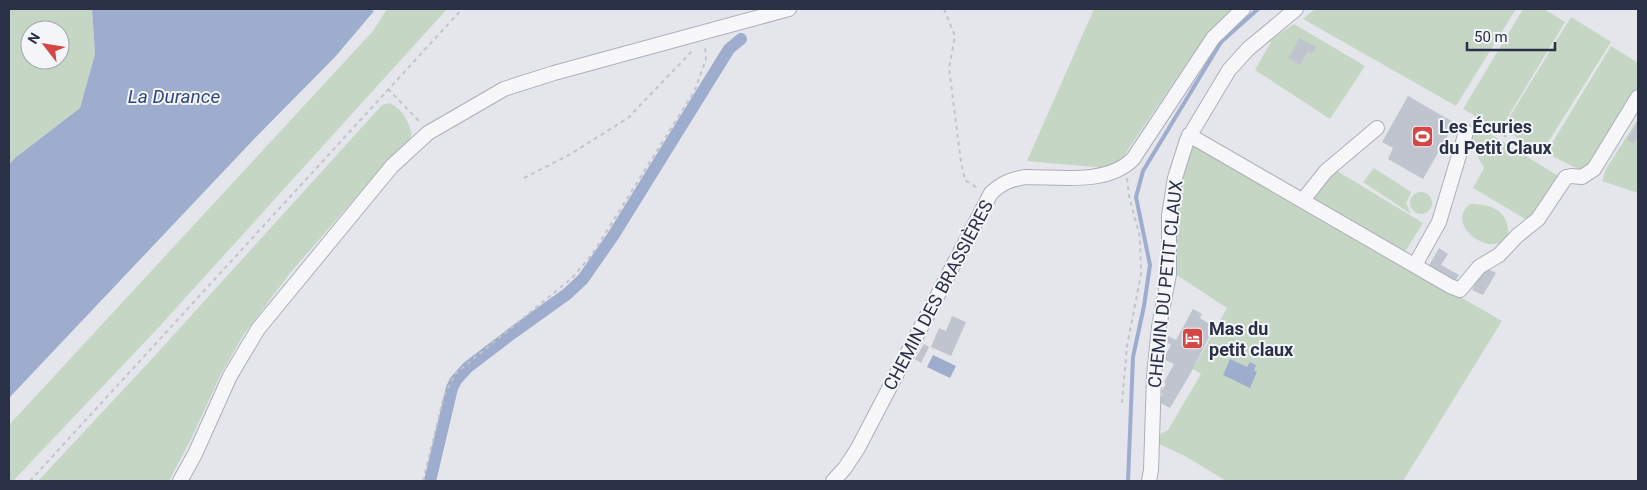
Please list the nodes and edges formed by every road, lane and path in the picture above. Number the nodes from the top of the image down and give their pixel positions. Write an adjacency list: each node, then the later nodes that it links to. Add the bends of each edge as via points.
1 (462, 9): 7 (path)
2 (789, 9): 6 (street)
3 (944, 9): 16 (path, via 955,36 949,68 965,180)
4 (1243, 9): 14 (street, CHEMIN DES BRASSIÈRES, via 1213,38)
5 (1296, 9): 12 (street, CHEMIN DU PETIT CLAUX, via 1248,49 1229,70)
6 (702, 33): 11 (street, via 504,89); 15 (path, via 694,49 628,118); 22 (path, via 706,59 695,90 593,252 572,278 455,374 444,396)
7 (388, 89): 11 (path); 20 (path)
8 (1638, 97): 18 (street, via 1594,169 1582,177 1566,177 1538,219 1500,255 1479,267 1460,290)
9 (1378, 128): 17 (street, via 1326,171)
10 (1466, 132): 13 (path, via 1480,116); 18 (street, via 1440,222)
11 (428, 133): 21 (street, via 392,166 258,329 230,376)
12 (1190, 135): 17 (street); 24 (street, CHEMIN DU PETIT CLAUX, via 1175,178 1168,215 1168,274 1154,376)
13 (1506, 137)
14 (1127, 165): 16 (street, CHEMIN DES BRASSIÈRES, via 1100,176 1015,178 1002,183); 19 (path, via 1129,196 1140,237 1141,274 1127,346)
15 (524, 178)
16 (990, 194): 23 (street, CHEMIN DES BRASSIÈRES, via 858,448)
17 (1303, 200): 18 (street)
18 (1415, 265)
19 (1122, 403)
20 (30, 481)
21 (180, 481)
22 (422, 481)
23 (833, 481)
24 (1149, 481)

